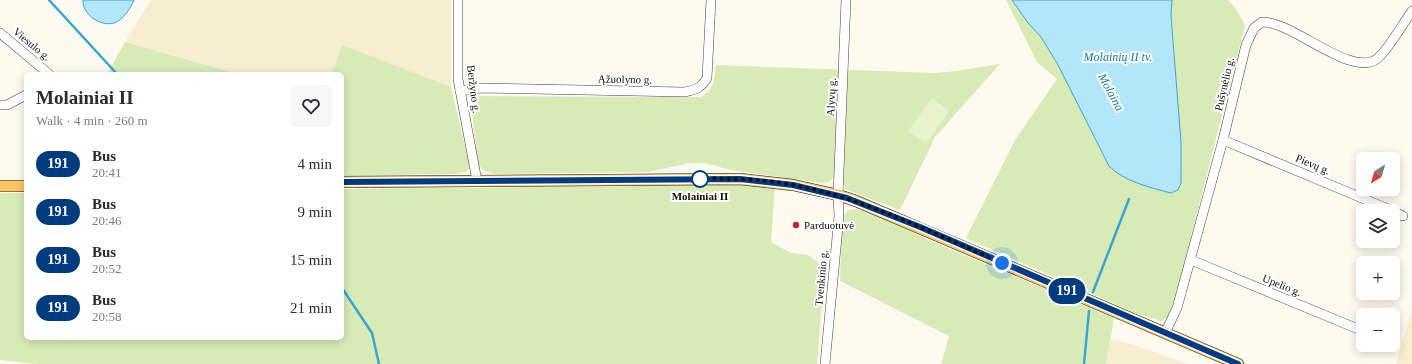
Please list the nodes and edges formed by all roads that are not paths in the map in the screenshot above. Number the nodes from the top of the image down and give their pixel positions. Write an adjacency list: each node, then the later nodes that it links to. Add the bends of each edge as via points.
1 (458, 0): 7 (street, Beržyno g.)
2 (711, 0): 7 (street, Ąžuolyno g., via 707,78 702,86 695,90)
3 (846, 0): 15 (street, Alyvų g.)
4 (1412, 11): 10 (street, Pušynėlio g., via 1377,58 1369,64 1358,64 1343,58 1277,24 1258,24 1246,45)
5 (0, 33): 6 (street, Viesulo g.)
6 (47, 72)
7 (460, 90): 11 (street, Beržyno g.)
8 (24, 96): 9 (street, via 7,105)
9 (0, 105)
10 (1223, 140): 16 (street, Pievų g.); 19 (street, Pušynėlio g.)
11 (477, 181): 12 (main road); 15 (main road, via 740,179 788,184)
12 (344, 182)
13 (0, 186): 14 (main road)
14 (24, 186)
15 (838, 195): 21 (main road, via 920,227); 22 (street, Tvenkinio g., via 839,216)
16 (1376, 204)
17 (1400, 214): 18 (street, Pievų g.)
18 (1403, 216)
19 (1191, 260): 20 (street, Upelio g.); 21 (street, Pušynėlio g., via 1177,308)
20 (1356, 328)
21 (1165, 333): 23 (main road)
22 (825, 364)
23 (1238, 364)

